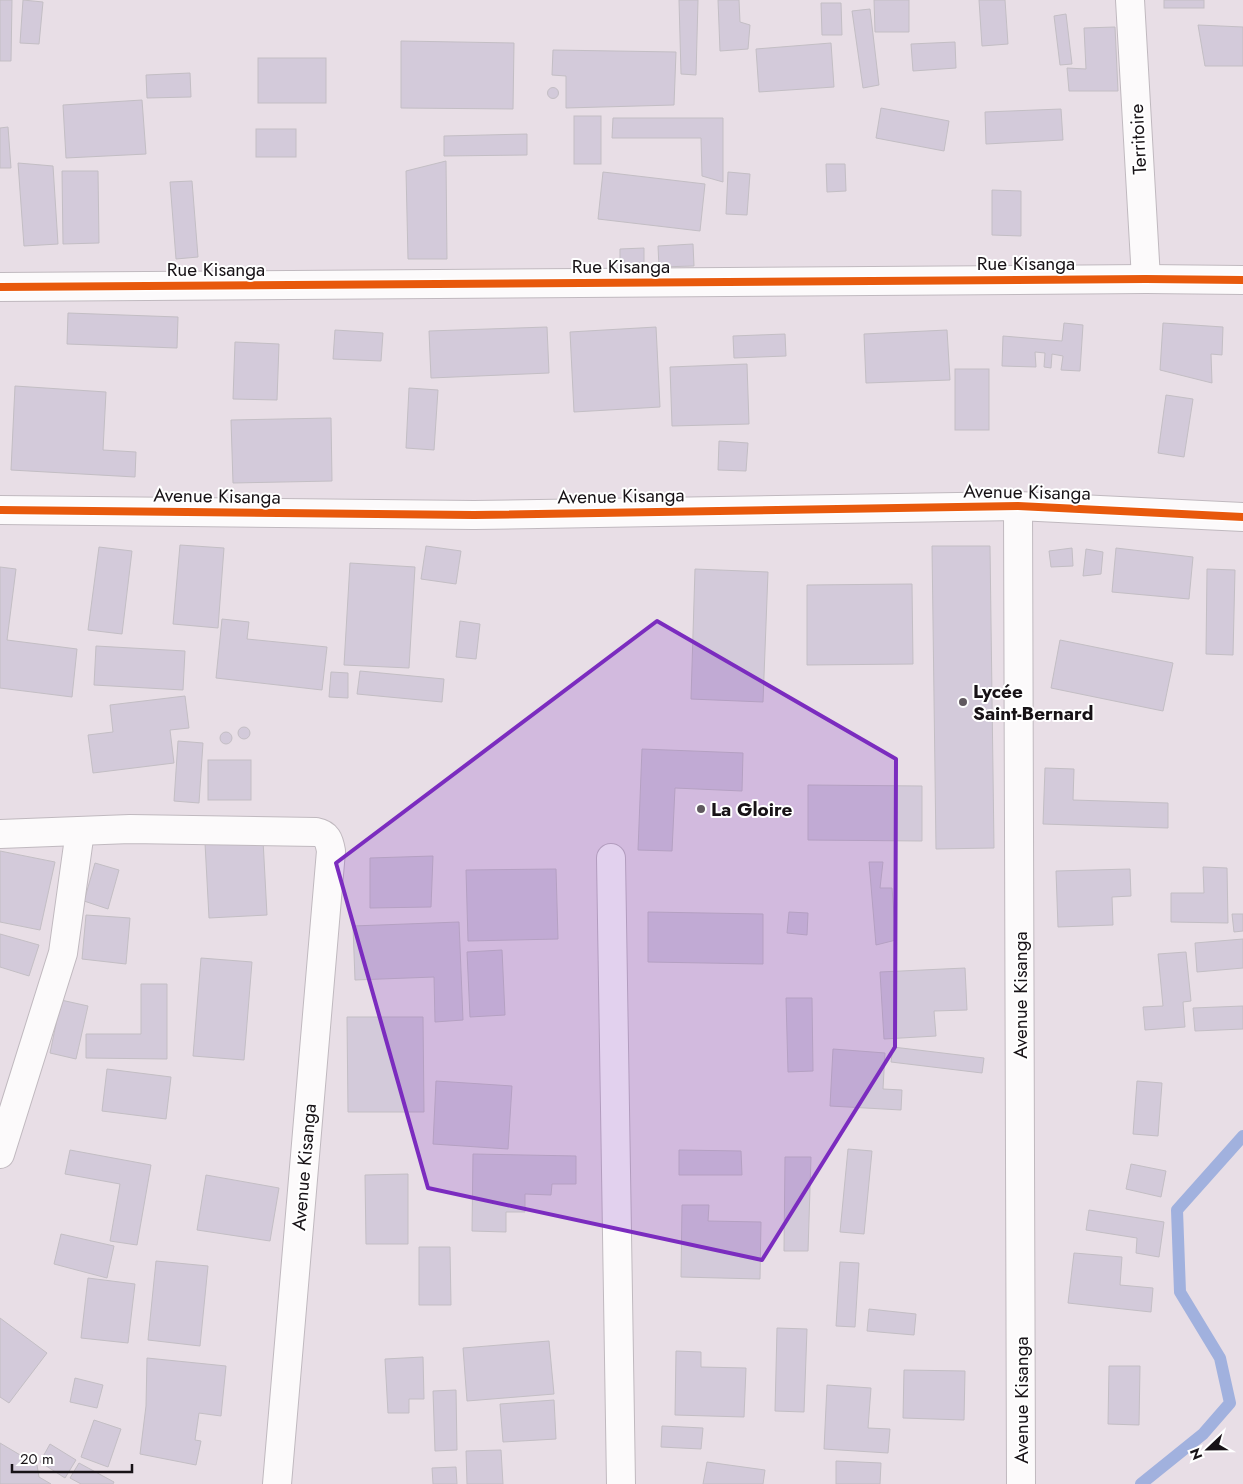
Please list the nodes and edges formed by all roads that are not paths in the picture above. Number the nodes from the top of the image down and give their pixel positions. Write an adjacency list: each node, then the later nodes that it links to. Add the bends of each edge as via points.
1 (1130, 0): 2 (street, Territoire)
2 (1146, 279): 3 (street, Rue Kisanga); 4 (street, Rue Kisanga)
3 (1243, 280)
4 (0, 287)
5 (1018, 506): 6 (street, Avenue Kisanga, via 474,515); 7 (street, Avenue Kisanga); 14 (street, Avenue Kisanga)
6 (0, 510)
7 (1243, 518)
8 (80, 831): 9 (street); 11 (street, via 63,953); 12 (street, Avenue Kisanga, via 316,832 327,837 331,850)
9 (0, 834)
10 (611, 858): 13 (street)
11 (0, 1154)
12 (277, 1484)
13 (621, 1484)
14 (1021, 1484)

